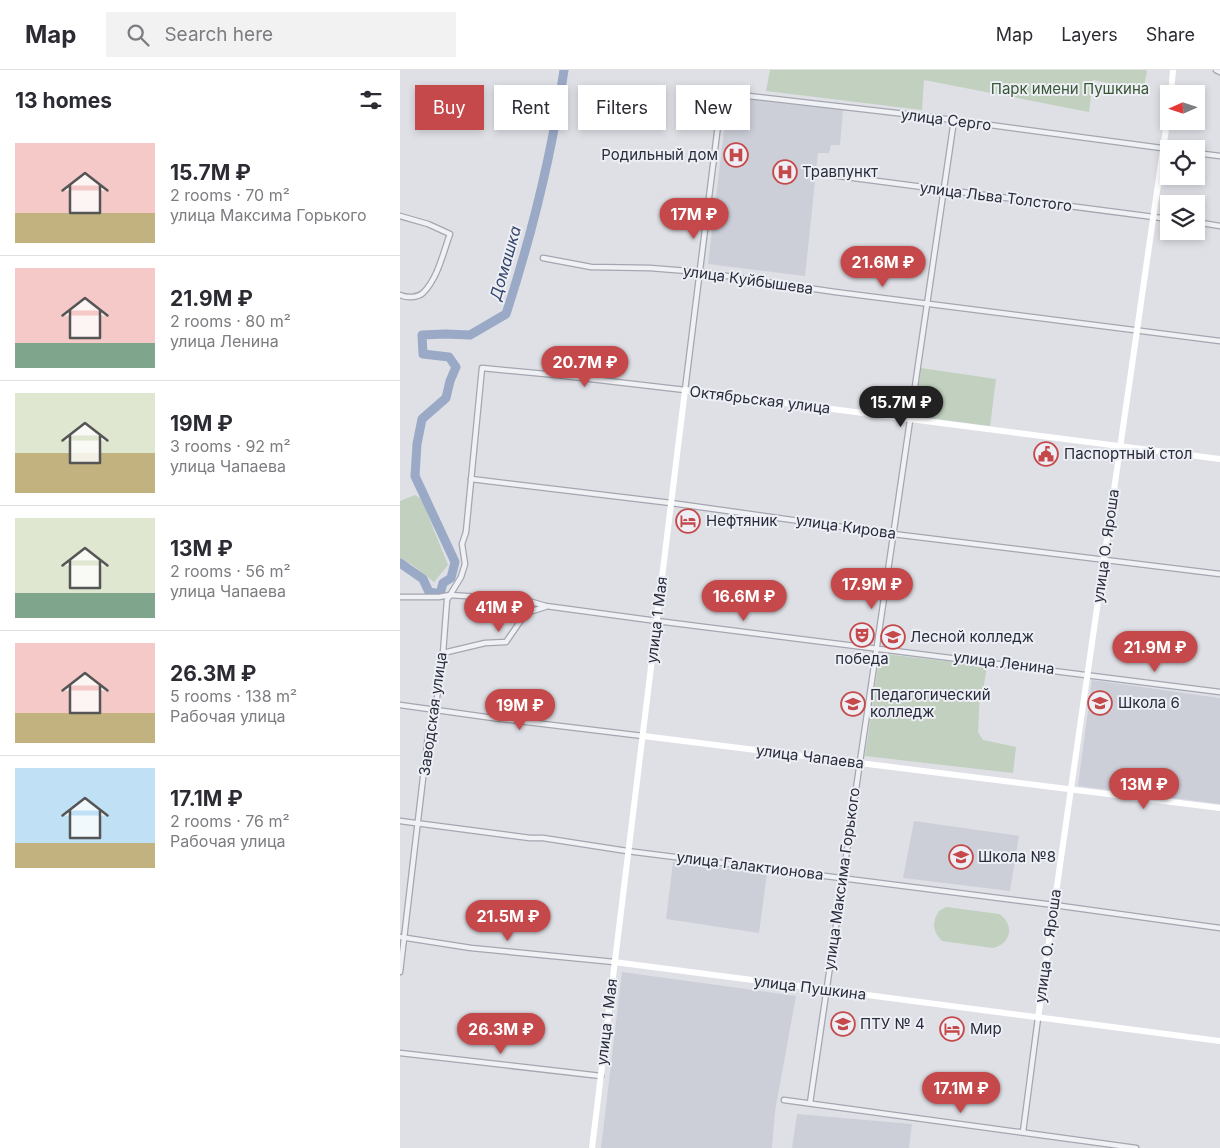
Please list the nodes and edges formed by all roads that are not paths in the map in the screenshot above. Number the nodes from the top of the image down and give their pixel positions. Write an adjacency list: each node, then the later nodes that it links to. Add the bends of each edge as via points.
1 (1174, 70): 4 (main road)
2 (1216, 70): 3 (street)
3 (1220, 72)
4 (1172, 85)
5 (750, 96): 6 (street, улица Серго)
6 (954, 120): 8 (street, улица Серго); 13 (street, улица Максима Горького)
7 (717, 130): 20 (street, улица 1 Мая)
8 (1160, 148)
9 (1205, 154): 10 (street)
10 (1220, 156)
11 (824, 174): 13 (street, улица Льва Толстого)
12 (1160, 183): 15 (main road, улица О. Яроша)
13 (944, 190): 15 (street, улица Льва Толстого); 22 (street, улица Максима Горького)
14 (400, 216): 21 (street, via 450,234 435,274 423,293 415,297)
15 (1154, 217): 16 (street, улица Льва Толстого); 23 (main road, улица О. Яроша)
16 (1160, 218)
17 (1205, 224): 18 (street)
18 (1220, 226)
19 (543, 258): 20 (street, улица Куйбышева, via 591,267)
20 (700, 272): 22 (street, улица Куйбышева); 26 (street, улица 1 Мая)
21 (401, 297)
22 (928, 303): 23 (street, улица Куйбышева); 27 (street, улица Максима Горького)
23 (1137, 330): 24 (street, улица Куйбышева); 28 (main road, улица О. Яроша)
24 (1220, 342)
25 (480, 371): 26 (street, Октябрьская улица, via 482,368); 30 (street, Заводская улица)
26 (685, 390): 27 (main road, Октябрьская улица); 31 (main road, улица 1 Мая)
27 (910, 419): 28 (main road, Октябрьская улица); 32 (street, улица Максима Горького)
28 (1120, 447): 29 (main road, Октябрьская улица); 33 (main road, улица О. Яроша)
29 (1220, 459)
30 (471, 479): 31 (street, улица Кирова); 35 (street, Заводская улица, via 462,544 465,564)
31 (671, 503): 32 (street, улица Кирова); 38 (main road, улица 1 Мая)
32 (893, 534): 33 (street, улица Кирова); 39 (street, улица Максима Горького)
33 (1104, 559): 34 (street, улица Кирова); 41 (main road, улица О. Яроша)
34 (1220, 574)
35 (450, 594): 36 (street, улица Ленина); 37 (street, улица Ленина, via 525,600); 40 (street, Заводская улица)
36 (400, 597)
37 (546, 606): 38 (street, улица Ленина); 40 (street, via 526,613 506,642 484,643)
38 (657, 620): 39 (street, улица Ленина); 45 (main road, улица 1 Мая)
39 (876, 648): 41 (street, улица Ленина); 46 (street, улица Максима Горького)
40 (443, 653): 44 (street, Заводская улица)
41 (1087, 674): 42 (street, улица Ленина); 47 (main road, улица О. Яроша)
42 (1220, 692)
43 (400, 704): 44 (street, улица Чапаева)
44 (435, 710): 45 (street, улица Чапаева); 50 (street, Заводская улица, via 428,736)
45 (642, 736): 46 (main road, улица Чапаева); 51 (main road, улица 1 Мая)
46 (859, 764): 47 (main road, улица Чапаева); 52 (street, улица Максима Горького)
47 (1071, 790): 48 (main road, улица Чапаева); 53 (main road, улица О. Яроша)
48 (1220, 808)
49 (400, 821): 50 (street, улица Галактионова)
50 (418, 823): 51 (street, улица Галактионова); 55 (street, Заводская улица)
51 (627, 851): 52 (street, улица Галактионова); 56 (main road, улица 1 Мая)
52 (843, 877): 53 (street, улица Галактионова); 58 (street, улица Максима Горького)
53 (1054, 905): 54 (street, улица Галактионова); 59 (main road, улица О. Яроша)
54 (1220, 928)
55 (402, 937): 56 (street, улица Пушкина, via 471,948); 57 (street, Заводская улица)
56 (614, 962): 58 (main road, улица Пушкина); 62 (main road, улица 1 Мая)
57 (400, 972)
58 (826, 990): 59 (main road, улица Пушкина); 64 (street, улица Максима Горького)
59 (1038, 1018): 60 (main road, улица Пушкина); 65 (street, улица О. Яроша)
60 (1220, 1041)
61 (400, 1053): 62 (street)
62 (601, 1076): 66 (main road, улица 1 Мая)
63 (784, 1100): 64 (street)
64 (810, 1103): 65 (street)
65 (1023, 1132): 67 (street)
66 (592, 1148)
67 (1136, 1148)

